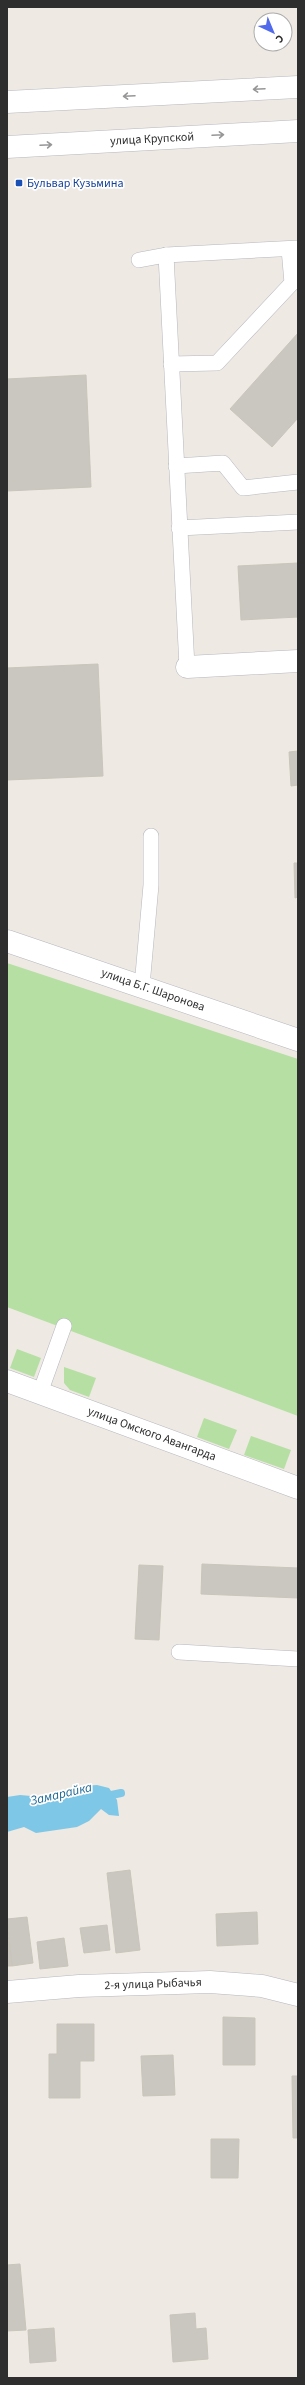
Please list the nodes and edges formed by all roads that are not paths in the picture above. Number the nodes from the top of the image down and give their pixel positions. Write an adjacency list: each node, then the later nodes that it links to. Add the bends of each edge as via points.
1 (298, 87): 2 (main road, one-way to 2)
2 (7, 102)
3 (298, 131): 4 (main road, улица Крупской, one-way to 3)
4 (7, 147)
5 (293, 248): 6 (lane); 8 (lane, via 292,283 217,363)
6 (166, 255): 7 (lane); 8 (lane)
7 (139, 260)
8 (170, 364): 9 (lane)
9 (176, 466): 10 (lane, via 223,463 243,488); 12 (lane)
10 (298, 482)
11 (298, 522): 12 (lane)
12 (179, 528): 14 (lane)
13 (298, 661): 14 (main road)
14 (187, 667)
15 (151, 836): 17 (lane, via 151,885)
16 (7, 941): 17 (main road, улица Б.Г. Шаронова)
17 (142, 986): 18 (main road, улица Б.Г. Шаронова)
18 (298, 1040)
19 (64, 1326): 21 (lane)
20 (7, 1381): 21 (main road, улица Омского Авангарда)
21 (40, 1393): 22 (main road, улица Омского Авангарда)
22 (298, 1488)
23 (179, 1652): 24 (lane)
24 (298, 1659)
25 (7, 1992): 26 (main road, 2-я улица Рыбачья, via 79,1986 210,1982 262,1986)
26 (298, 1995)

